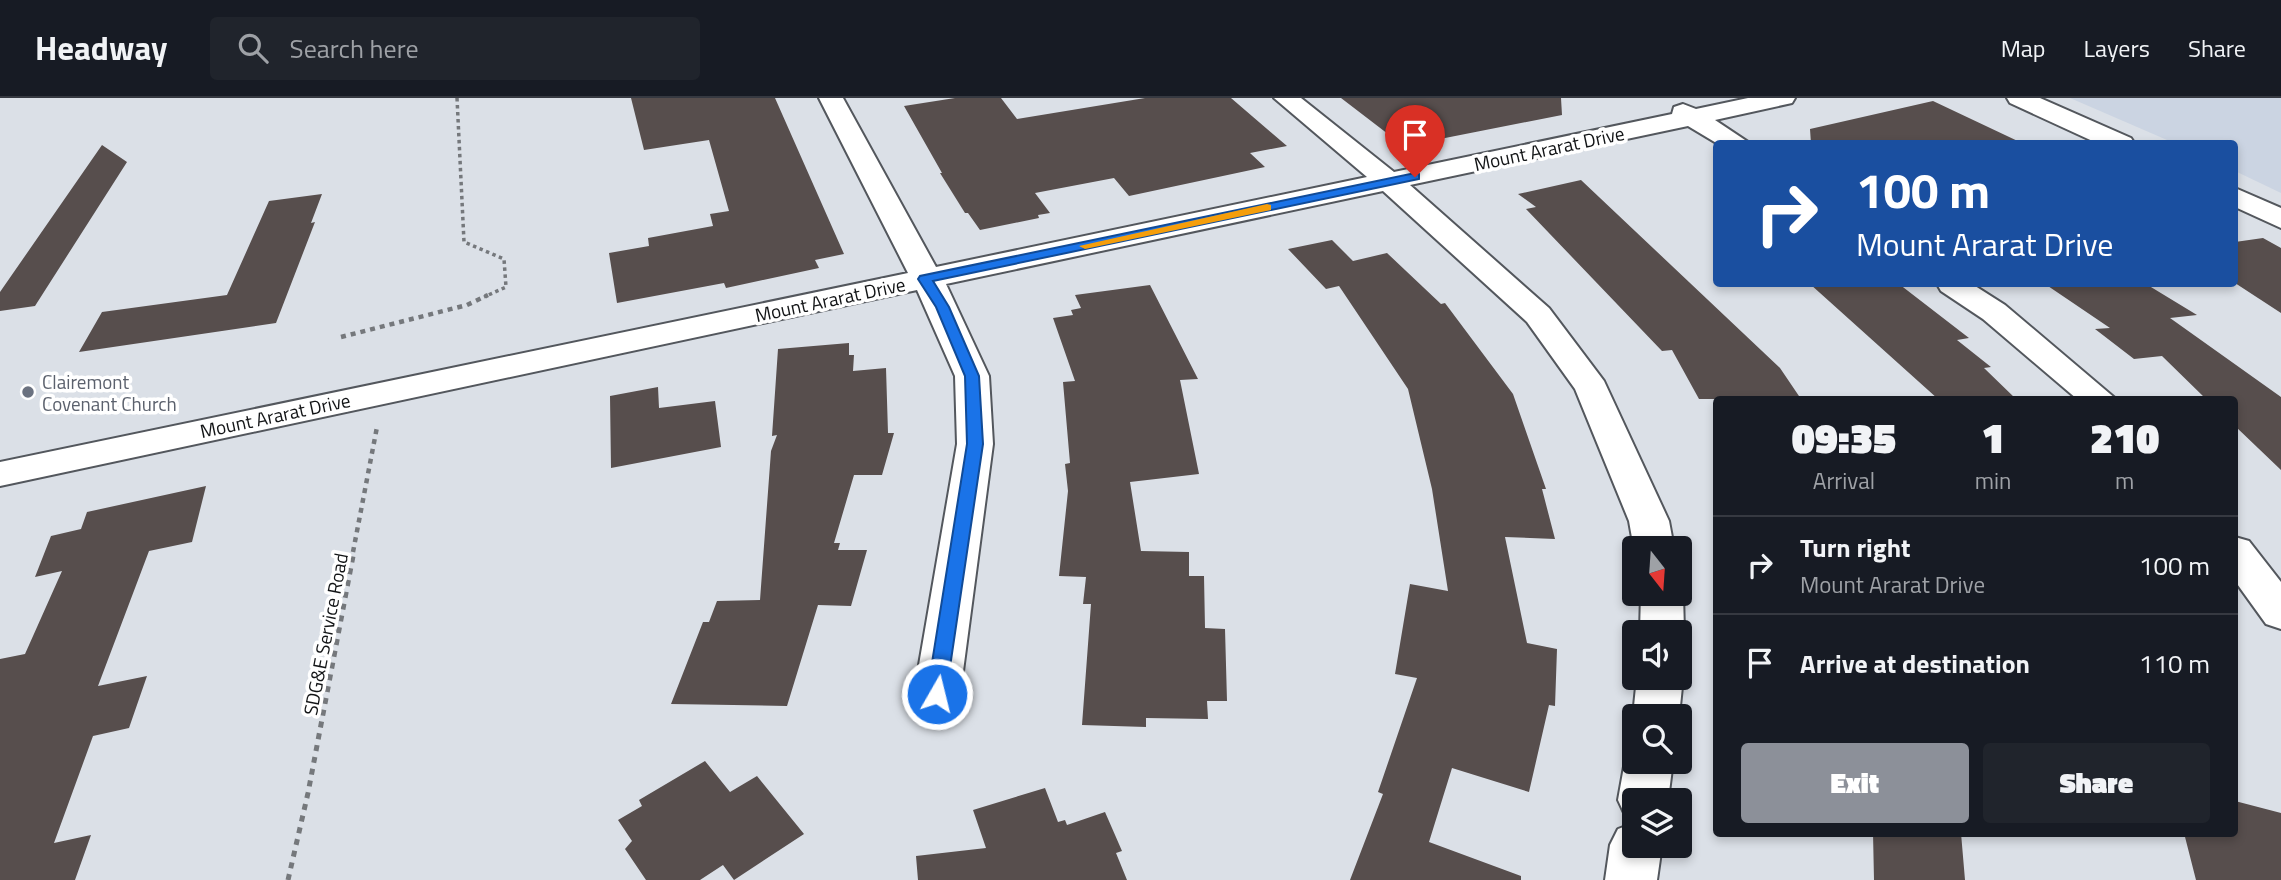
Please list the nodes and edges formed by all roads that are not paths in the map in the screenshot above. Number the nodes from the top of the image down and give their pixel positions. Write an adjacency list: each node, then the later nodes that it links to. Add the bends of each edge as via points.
1 (831, 98): 12 (street)
2 (1286, 98): 9 (street)
3 (1657, 98): 6 (street)
4 (1783, 98): 6 (street, Mount Ararat Drive)
5 (2019, 98): 8 (street)
6 (1693, 117): 7 (street); 9 (street, Mount Ararat Drive)
7 (1731, 140)
8 (2113, 140)
9 (1390, 182): 12 (street, Mount Ararat Drive); 16 (street, via 1538,315 1592,388)
10 (2238, 198): 11 (street)
11 (2281, 219)
12 (925, 279): 15 (street, Mount Ararat Drive); 19 (street, via 972,376 975,444)
13 (1956, 287): 14 (street, via 1994,312)
14 (2094, 396)
15 (0, 474)
16 (1652, 536)
17 (2238, 555): 18 (street)
18 (2281, 614)
19 (937, 694)
20 (1634, 858): 21 (street)
21 (1631, 880)

